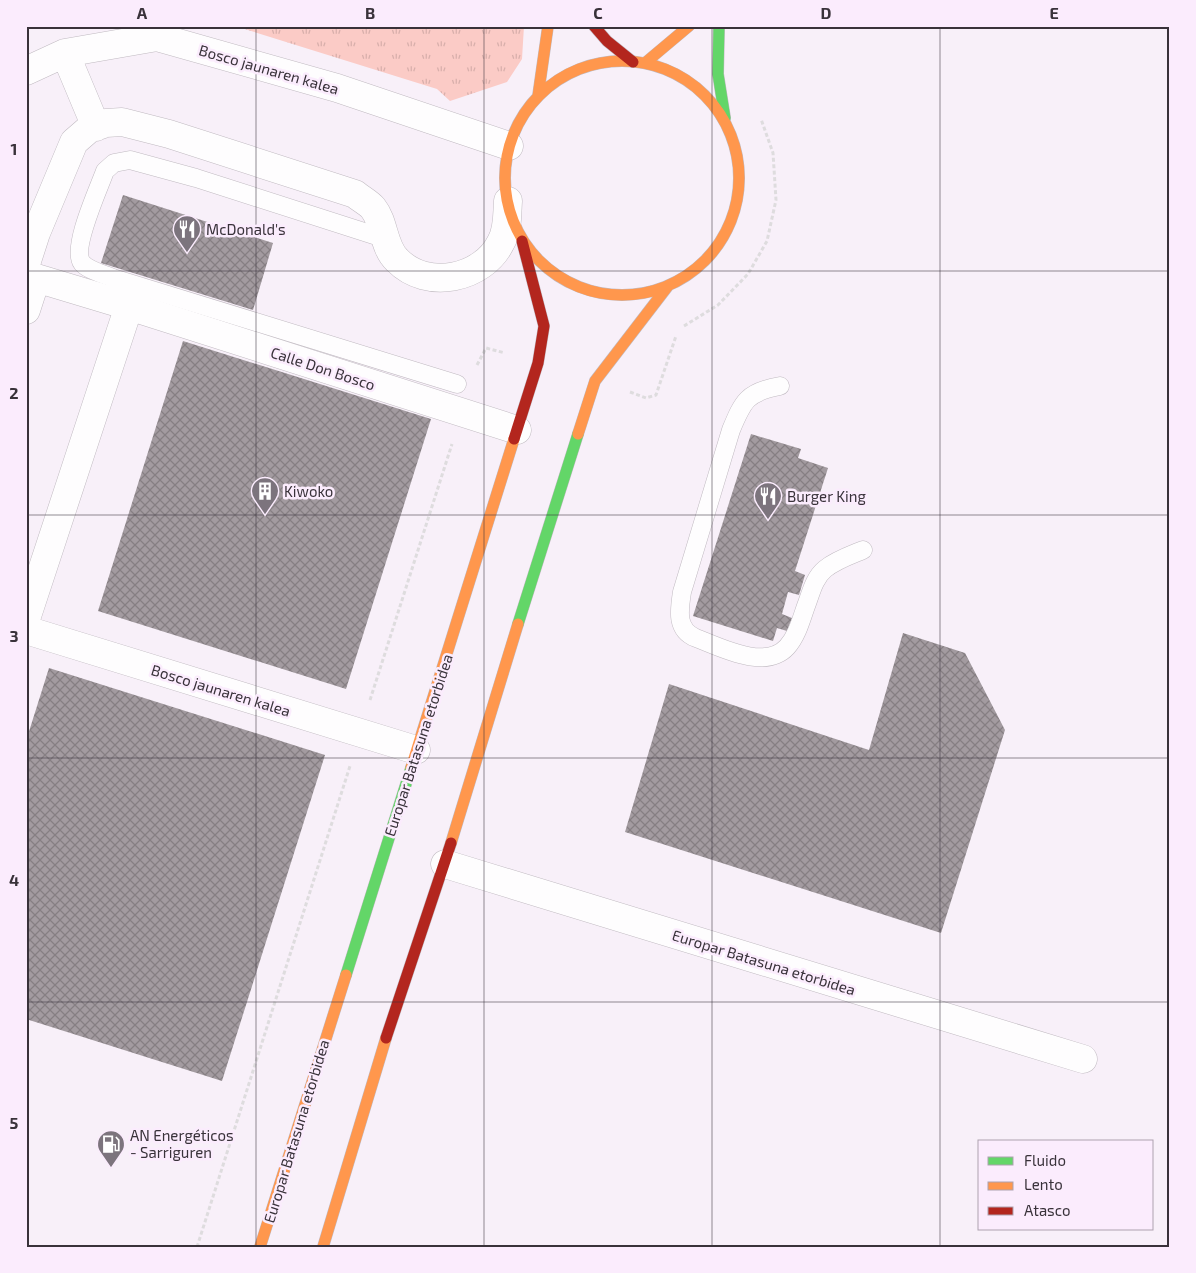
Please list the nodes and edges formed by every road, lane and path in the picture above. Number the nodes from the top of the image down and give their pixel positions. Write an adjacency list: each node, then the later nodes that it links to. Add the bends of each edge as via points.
1 (548, 26): 8 (main road)
2 (594, 26): 6 (main road, via 607,41)
3 (689, 26): 6 (main road)
4 (719, 26): 10 (main road, via 718,74)
5 (65, 53): 7 (street, Bosco jaunaren kalea); 11 (street); 12 (street, Bosco jaunaren kalea, via 157,37 337,88)
6 (639, 62): 8 (main road, via 594,64 564,76); 10 (main road, via 666,69 684,79 708,98)
7 (26, 71)
8 (538, 96): 12 (main road, via 520,119)
9 (758, 112): 23 (path, via 773,153 776,200 766,241 748,274 718,305 685,324 677,334 656,395 646,398)
10 (725, 122): 17 (main road, via 738,158 738,197 725,234 701,265)
11 (96, 126): 14 (street, via 122,122 169,134 355,194 372,206); 16 (street, via 74,142 36,233)
12 (509, 146): 13 (main road, via 504,178)
13 (508, 201): 14 (street, via 502,241 492,257 462,276 442,278 409,269 396,260); 15 (main road)
14 (386, 239): 21 (lane, via 130,160 114,163 105,171 80,240 79,255 90,269 114,278)
15 (522, 241): 17 (main road, via 544,266 572,284 603,294 636,295); 25 (main road, Europar Batasuna etorbidea, via 544,326 538,363)
16 (29, 273): 18 (street, Calle Don Bosco); 19 (street)
17 (668, 286): 31 (main road, via 595,381 479,746)
18 (129, 306): 24 (street, Calle Don Bosco); 27 (street)
19 (26, 310)
20 (512, 355): 24 (path, via 486,348 479,358)
21 (457, 384)
22 (780, 386): 26 (lane, via 754,392 741,405 730,430 682,592 678,612 682,628 691,636 737,652 756,657 776,655 786,649 794,637 815,581 825,569)
23 (628, 392)
24 (462, 412): 25 (street, Calle Don Bosco); 29 (path)
25 (517, 430): 30 (main road, Europar Batasuna etorbidea)
26 (863, 550)
27 (26, 619)
28 (26, 630): 29 (street, Bosco jaunaren kalea)
29 (361, 732): 30 (street, Bosco jaunaren kalea); 33 (path)
30 (416, 750): 34 (main road, Europar Batasuna etorbidea)
31 (445, 864): 32 (street, Europar Batasuna etorbidea); 35 (main road, via 399,996)
32 (1083, 1059)
33 (197, 1247)
34 (260, 1247)
35 (323, 1247)

